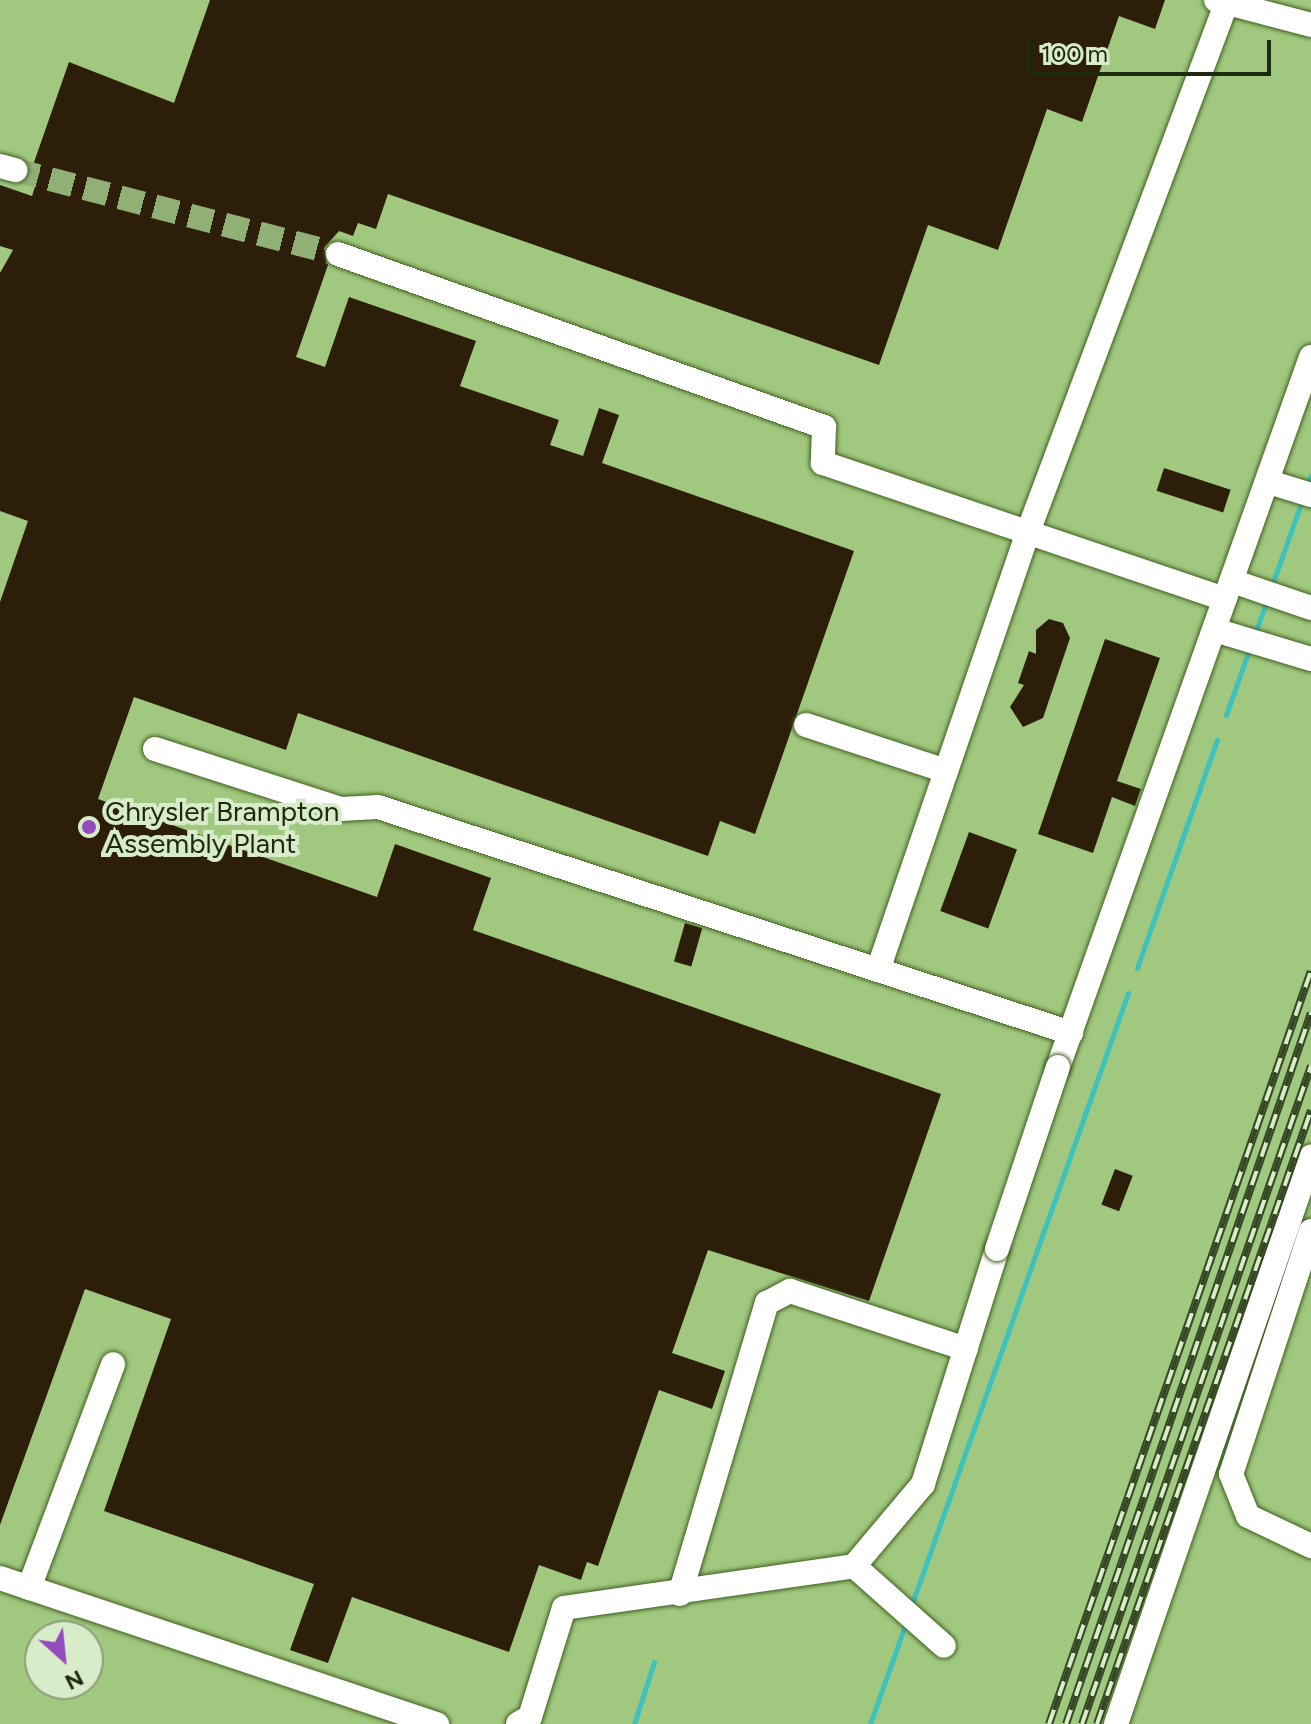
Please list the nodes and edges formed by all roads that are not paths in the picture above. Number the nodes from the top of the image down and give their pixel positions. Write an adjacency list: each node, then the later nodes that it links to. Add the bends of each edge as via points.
1 (1221, 2): 2 (lane); 7 (lane)
2 (1311, 25)
3 (338, 254): 7 (lane, via 824,427 823,463)
4 (1311, 357): 5 (lane)
5 (1269, 482): 6 (lane); 8 (lane)
6 (1311, 495)
7 (1028, 532): 8 (lane); 14 (lane)
8 (1230, 590): 9 (lane); 10 (lane)
9 (1311, 608)
10 (1218, 631): 11 (lane); 16 (lane)
11 (1311, 659)
12 (806, 725): 14 (lane)
13 (155, 749): 15 (lane, via 341,809 378,807)
14 (946, 771): 15 (lane)
15 (878, 970): 16 (lane)
16 (1071, 1033): 19 (lane, bridge)
17 (1311, 1157): 29 (lane)
18 (1311, 1231): 21 (lane, via 1231,1474 1248,1516)
19 (966, 1349): 22 (lane, via 923,1484); 25 (lane, via 790,1291 767,1303)
20 (113, 1364): 24 (lane)
21 (1311, 1546)
22 (854, 1566): 25 (lane); 26 (lane)
23 (0, 1578): 24 (lane)
24 (29, 1588): 27 (lane)
25 (680, 1594): 28 (lane, via 564,1608 530,1717)
26 (944, 1646)
27 (437, 1724)
28 (518, 1724)
29 (1116, 1724)

